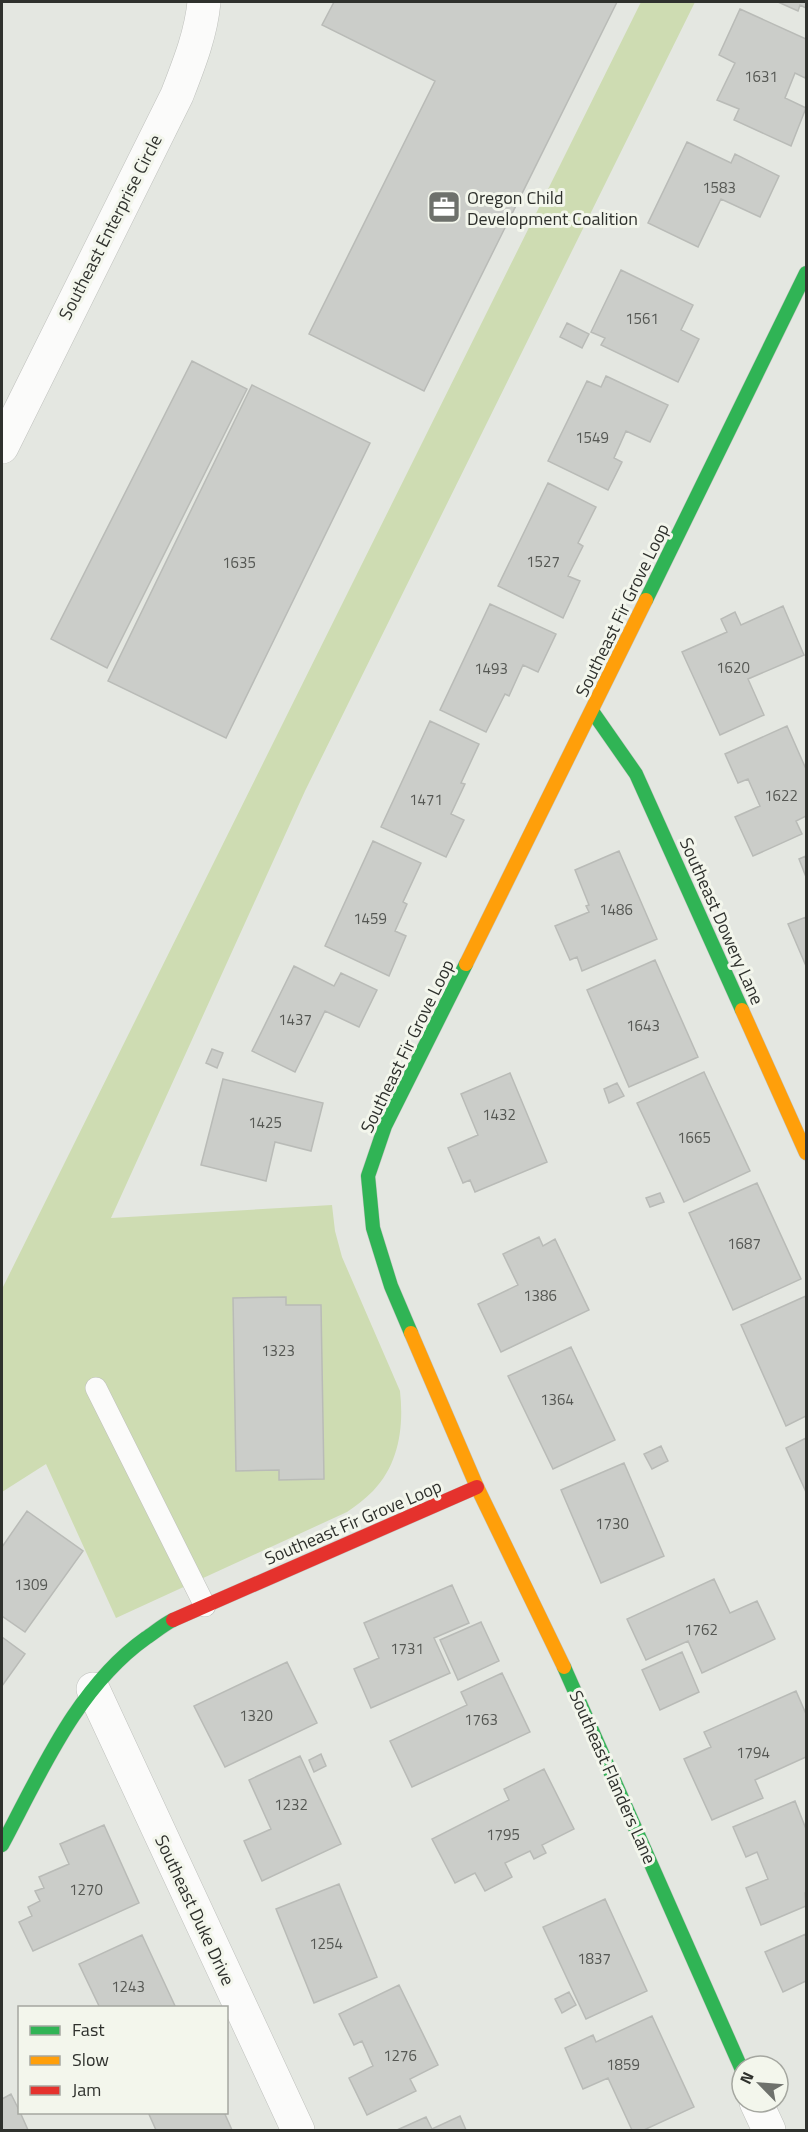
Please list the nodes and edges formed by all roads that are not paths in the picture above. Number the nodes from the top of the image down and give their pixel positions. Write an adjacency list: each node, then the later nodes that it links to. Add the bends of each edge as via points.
1 (204, 2): 3 (street, Southeast Enterprise Circle, via 193,53 177,95)
2 (807, 273): 4 (street, Southeast Fir Grove Loop)
3 (2, 447)
4 (592, 711): 5 (street, Southeast Dowery Lane, via 636,774); 7 (street, Southeast Fir Grove Loop, via 385,1126 368,1176 373,1228 391,1286)
5 (807, 1153)
6 (96, 1388): 8 (lane)
7 (477, 1487): 8 (street, Southeast Fir Grove Loop); 11 (street, Southeast Flanders Lane, via 554,1645)
8 (205, 1606): 9 (street, Southeast Fir Grove Loop, via 167,1623 129,1650)
9 (93, 1689): 10 (street, Southeast Fir Grove Loop, via 56,1744); 13 (street, Southeast Duke Drive)
10 (2, 1845)
11 (735, 2054)
12 (762, 2114): 14 (street)
13 (298, 2130)
14 (769, 2130)

